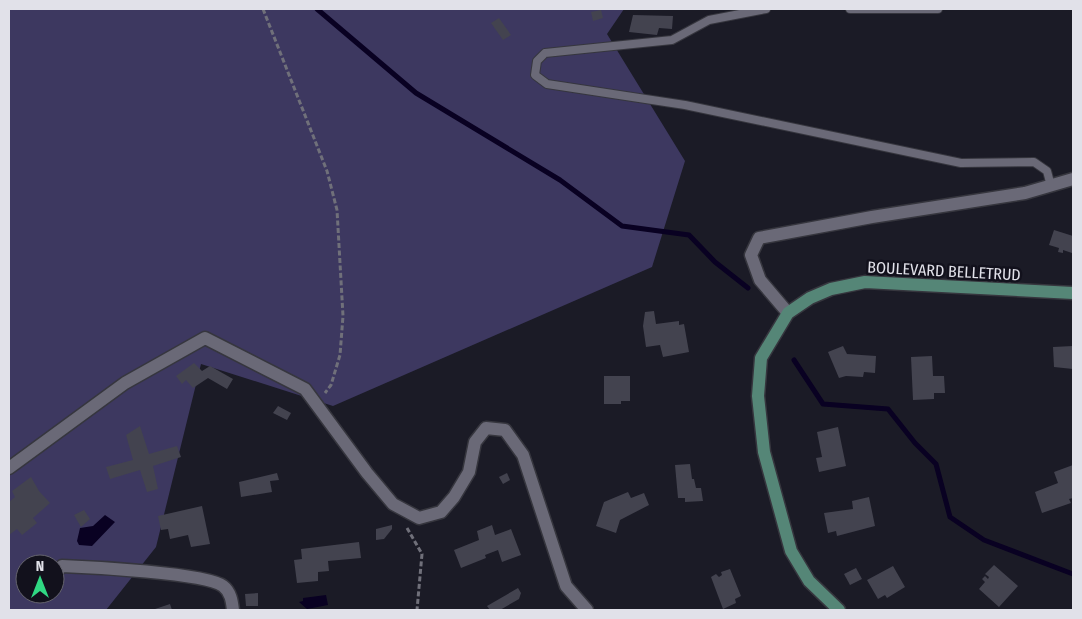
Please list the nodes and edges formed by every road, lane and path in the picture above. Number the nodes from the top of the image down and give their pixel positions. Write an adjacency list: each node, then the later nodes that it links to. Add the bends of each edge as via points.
1 (263, 9): 9 (path, via 327,171 338,210 343,316 340,355 331,386)
2 (766, 9): 6 (lane, via 709,20 672,40 544,52 537,61 535,75 547,84 685,105 962,163 1034,162 1047,171)
3 (850, 9): 4 (lane)
4 (938, 9)
5 (1073, 179): 6 (street)
6 (1051, 186): 8 (street, via 759,238 751,255 760,280)
7 (1073, 293): 8 (main road, BOULEVARD BELLETRUD, via 865,282 831,288)
8 (788, 313): 16 (main road, BOULEVARD BELLETRUD, via 761,358 758,396 764,452 791,551 809,581)
9 (316, 402): 10 (street, via 306,390 205,338 125,383); 11 (street, via 367,473)
10 (9, 468)
11 (394, 504): 14 (path, via 422,554); 15 (street, via 419,518 442,512 469,472 475,442 486,428 505,430 522,455 566,586)
12 (65, 566): 13 (street, via 191,577 223,586 232,598)
13 (233, 610)
14 (417, 610)
15 (587, 610)
16 (840, 610)

